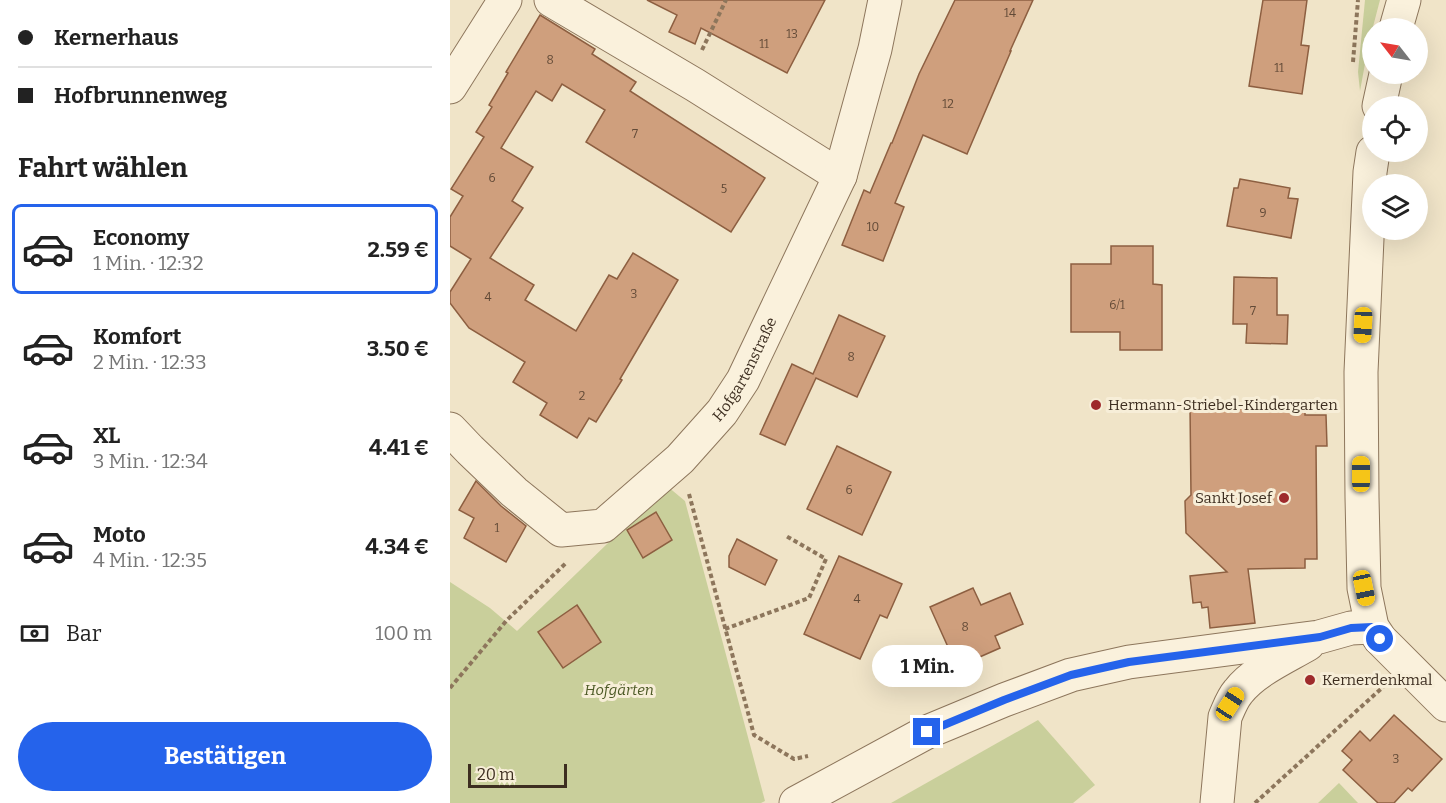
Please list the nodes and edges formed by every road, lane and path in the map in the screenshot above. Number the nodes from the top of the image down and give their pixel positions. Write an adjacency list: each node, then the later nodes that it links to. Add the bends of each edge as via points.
1 (505, 0): 10 (street)
2 (551, 0): 9 (street)
3 (726, 0): 9 (path)
4 (885, 0): 12 (street, Hofgartenstraße)
5 (1358, 0): 7 (path)
6 (1404, 0): 8 (street)
7 (1357, 9)
8 (1399, 18)
9 (687, 80): 12 (street)
10 (450, 87)
11 (1372, 162): 17 (street, via 1361,372 1364,588)
12 (840, 176): 14 (street, Hofgartenstraße, via 743,380 722,412)
13 (450, 429): 15 (street, via 514,492 561,530)
14 (680, 459): 15 (street, Hofgartenstraße); 18 (path)
15 (603, 526): 20 (path, via 507,620)
16 (786, 536): 18 (path, via 826,559 809,597)
17 (1372, 627): 19 (street); 22 (street)
18 (725, 629): 23 (path, via 754,735 794,759)
19 (1320, 637): 24 (street, via 1129,662 1071,675 927,732); 25 (street, via 1255,676 1230,704 1225,717)
20 (450, 688)
21 (1382, 688): 26 (path)
22 (1446, 705)
23 (814, 754)
24 (795, 803)
25 (1217, 803)
26 (1256, 803)

